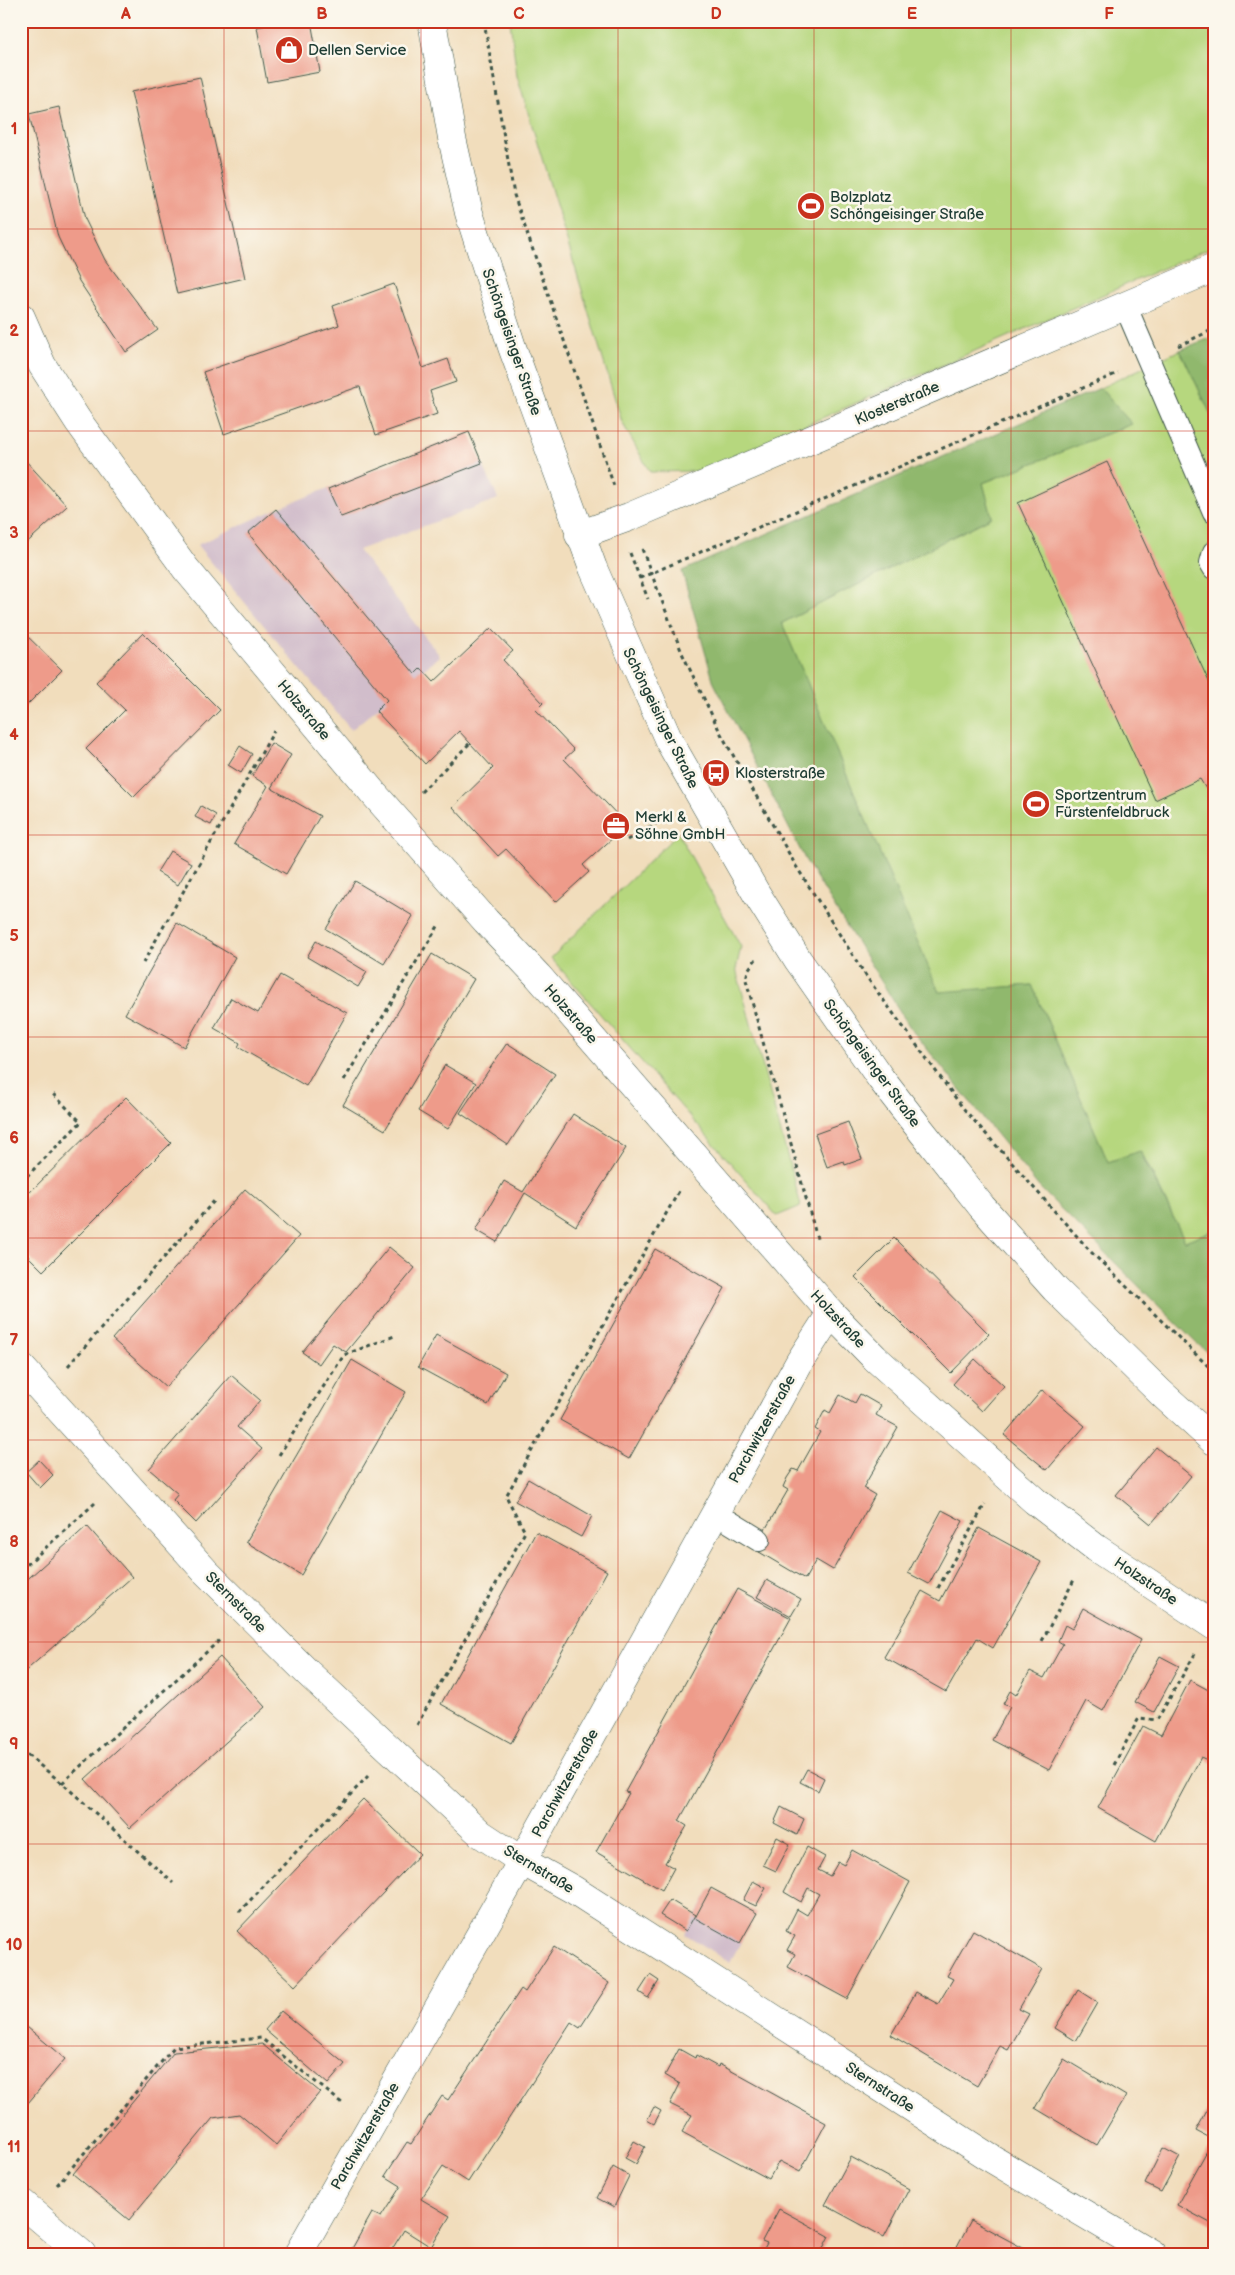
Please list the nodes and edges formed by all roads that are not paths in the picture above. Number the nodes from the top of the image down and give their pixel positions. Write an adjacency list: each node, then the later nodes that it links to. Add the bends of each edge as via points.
1 (432, 21): 6 (street, Schöngeisinger Straße, via 452,138 469,212 512,347)
2 (1214, 268): 3 (street, Klosterstraße)
3 (1125, 306): 5 (lane); 6 (street, Klosterstraße)
4 (21, 316): 9 (street, Holzstraße, via 42,365 78,421 186,569 374,794)
5 (1214, 512)
6 (580, 535): 11 (street, Schöngeisinger Straße, via 669,741 798,960 881,1079 982,1207 1056,1289)
7 (1214, 552): 8 (lane, via 1211,563)
8 (1214, 568)
9 (831, 1313): 12 (street, Parchwitzerstraße, via 800,1361); 14 (street, Holzstraße, via 874,1358 1006,1476 1096,1548)
10 (21, 1368): 15 (street, Sternstraße, via 205,1571 481,1834)
11 (1214, 1441)
12 (715, 1514): 13 (lane); 15 (street, Parchwitzerstraße)
13 (759, 1540)
14 (1214, 1626)
15 (522, 1861): 18 (street, Parchwitzerstraße); 19 (street, Sternstraße, via 574,1890 987,2156)
16 (27, 2207): 17 (street)
17 (82, 2254)
18 (298, 2254)
19 (1152, 2254)

